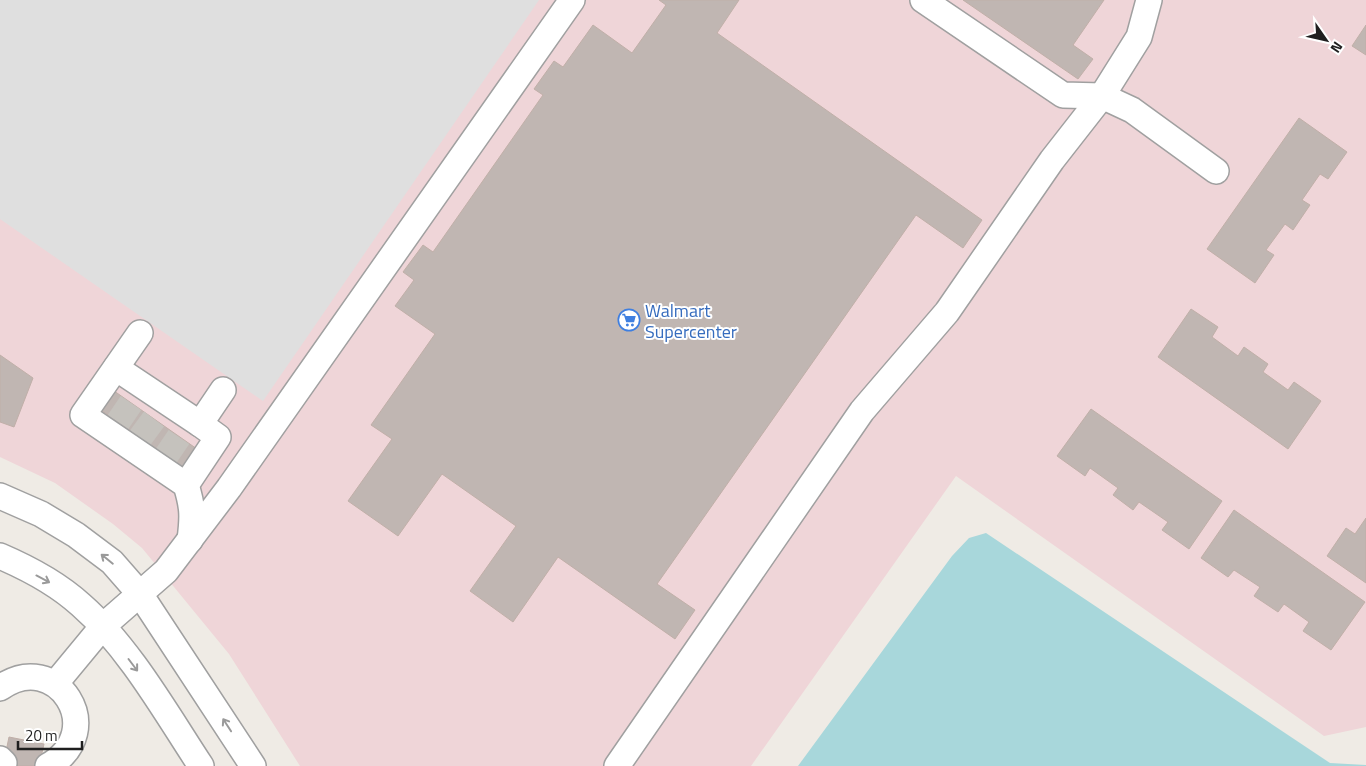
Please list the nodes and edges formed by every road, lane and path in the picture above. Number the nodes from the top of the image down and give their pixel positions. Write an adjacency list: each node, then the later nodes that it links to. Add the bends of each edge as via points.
1 (572, 0): 14 (street)
2 (923, 0): 4 (street, via 1063,95)
3 (1149, 0): 4 (street, via 1139,37)
4 (1102, 96): 5 (street, via 1132,110); 23 (street, via 1052,160 947,312 862,411)
5 (1216, 171)
6 (140, 333): 7 (street)
7 (116, 368): 9 (street); 9 (street, via 83,415)
8 (223, 390): 11 (street)
9 (126, 411): 10 (street); 10 (street)
10 (148, 426): 11 (street); 11 (street)
11 (179, 440): 12 (street); 12 (street, via 218,437)
12 (186, 485): 14 (street, via 193,517)
13 (0, 496): 16 (street, one-way to 13, via 112,562 76,535 42,514)
14 (190, 540): 16 (street, via 166,571)
15 (0, 556): 17 (street, one-way to 17, via 53,584 81,604)
16 (140, 594): 17 (street); 22 (street, one-way to 16)
17 (103, 626): 18 (street); 21 (street, one-way to 21, via 136,668)
18 (55, 684): 19 (street, via 40,678 24,677 9,681); 20 (street, via 67,695 74,708 75,736 59,760)
19 (0, 688)
20 (48, 766)
21 (201, 766)
22 (253, 766)
23 (617, 766)

